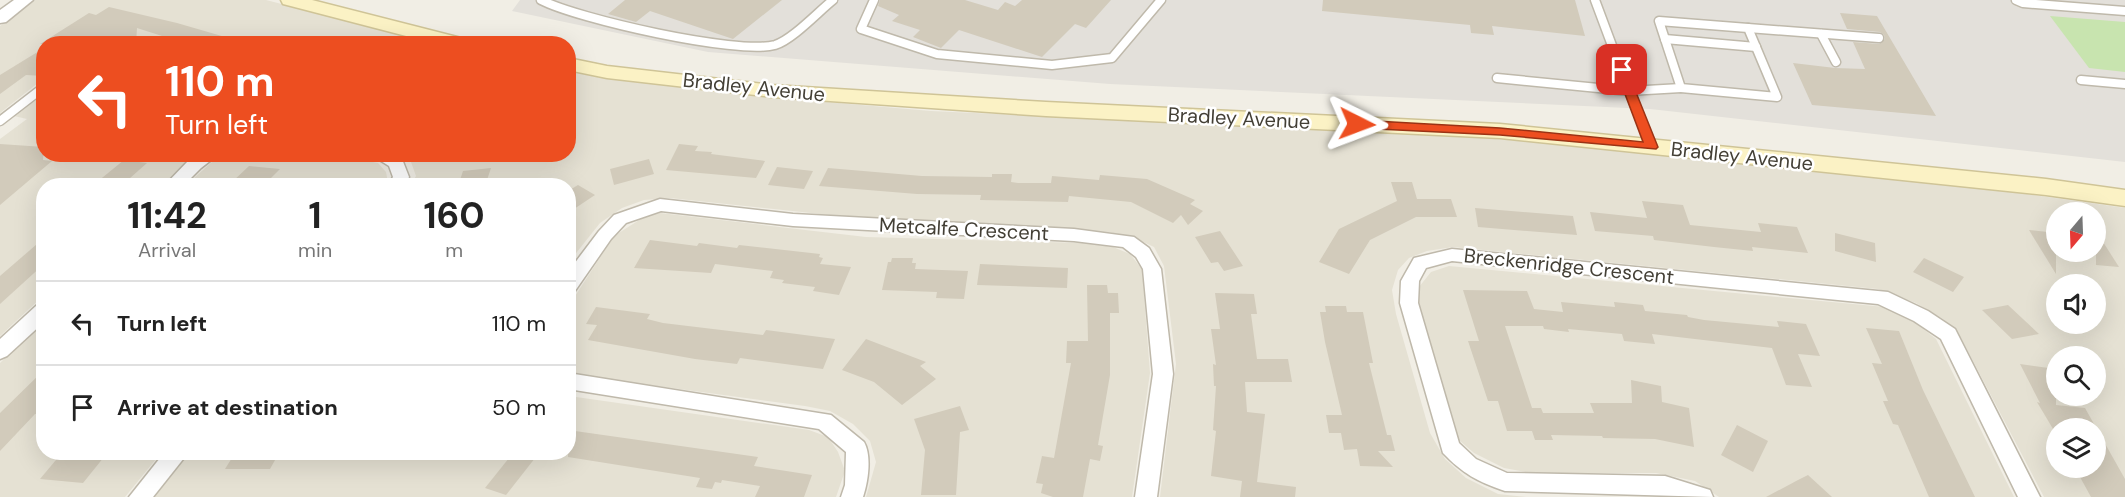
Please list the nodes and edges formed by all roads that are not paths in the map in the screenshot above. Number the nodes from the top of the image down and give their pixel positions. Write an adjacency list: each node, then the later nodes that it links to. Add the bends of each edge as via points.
1 (25, 0): 10 (street)
2 (290, 0): 13 (main road)
3 (541, 0): 4 (lane, via 623,26 721,44 774,46)
4 (833, 0)
5 (874, 0): 6 (lane, via 861,29 937,54 1052,65 1112,58)
6 (1161, 0)
7 (1595, 0): 23 (lane)
8 (2016, 0): 9 (lane)
9 (2125, 11)
10 (0, 18)
11 (1748, 28): 12 (lane); 15 (lane, via 1659,21); 16 (lane)
12 (1821, 34): 14 (lane); 17 (lane)
13 (431, 36)
14 (1879, 38)
15 (1665, 39): 16 (lane); 22 (lane)
16 (1756, 47): 22 (lane, via 1777,97)
17 (1836, 62)
18 (576, 66): 26 (main road, Bradley Avenue, via 772,91 1500,132)
19 (1497, 78): 23 (lane)
20 (2081, 80): 21 (lane)
21 (2125, 84)
22 (1681, 88): 23 (lane)
23 (1629, 91): 26 (lane)
24 (36, 93): 25 (lane)
25 (0, 121)
26 (1652, 147): 31 (main road, Bradley Avenue)
27 (198, 162): 29 (street)
28 (394, 162): 30 (street)
29 (181, 178)
30 (400, 178)
31 (2125, 198)
32 (576, 275): 39 (street, Metcalfe Crescent, via 620,219 660,205 793,220 1128,241 1143,253 1152,269 1163,374)
33 (36, 317): 34 (street)
34 (0, 351)
35 (576, 382): 38 (street, via 824,421 857,448)
36 (171, 460): 37 (street)
37 (140, 497)
38 (852, 497)
39 (1146, 497)
40 (1702, 497): 41 (street, Breckenridge Crescent, via 1665,485 1505,482 1468,465 1450,447 1408,303 1410,281 1420,263 1452,255 1881,297 1948,334)
41 (2029, 497)

